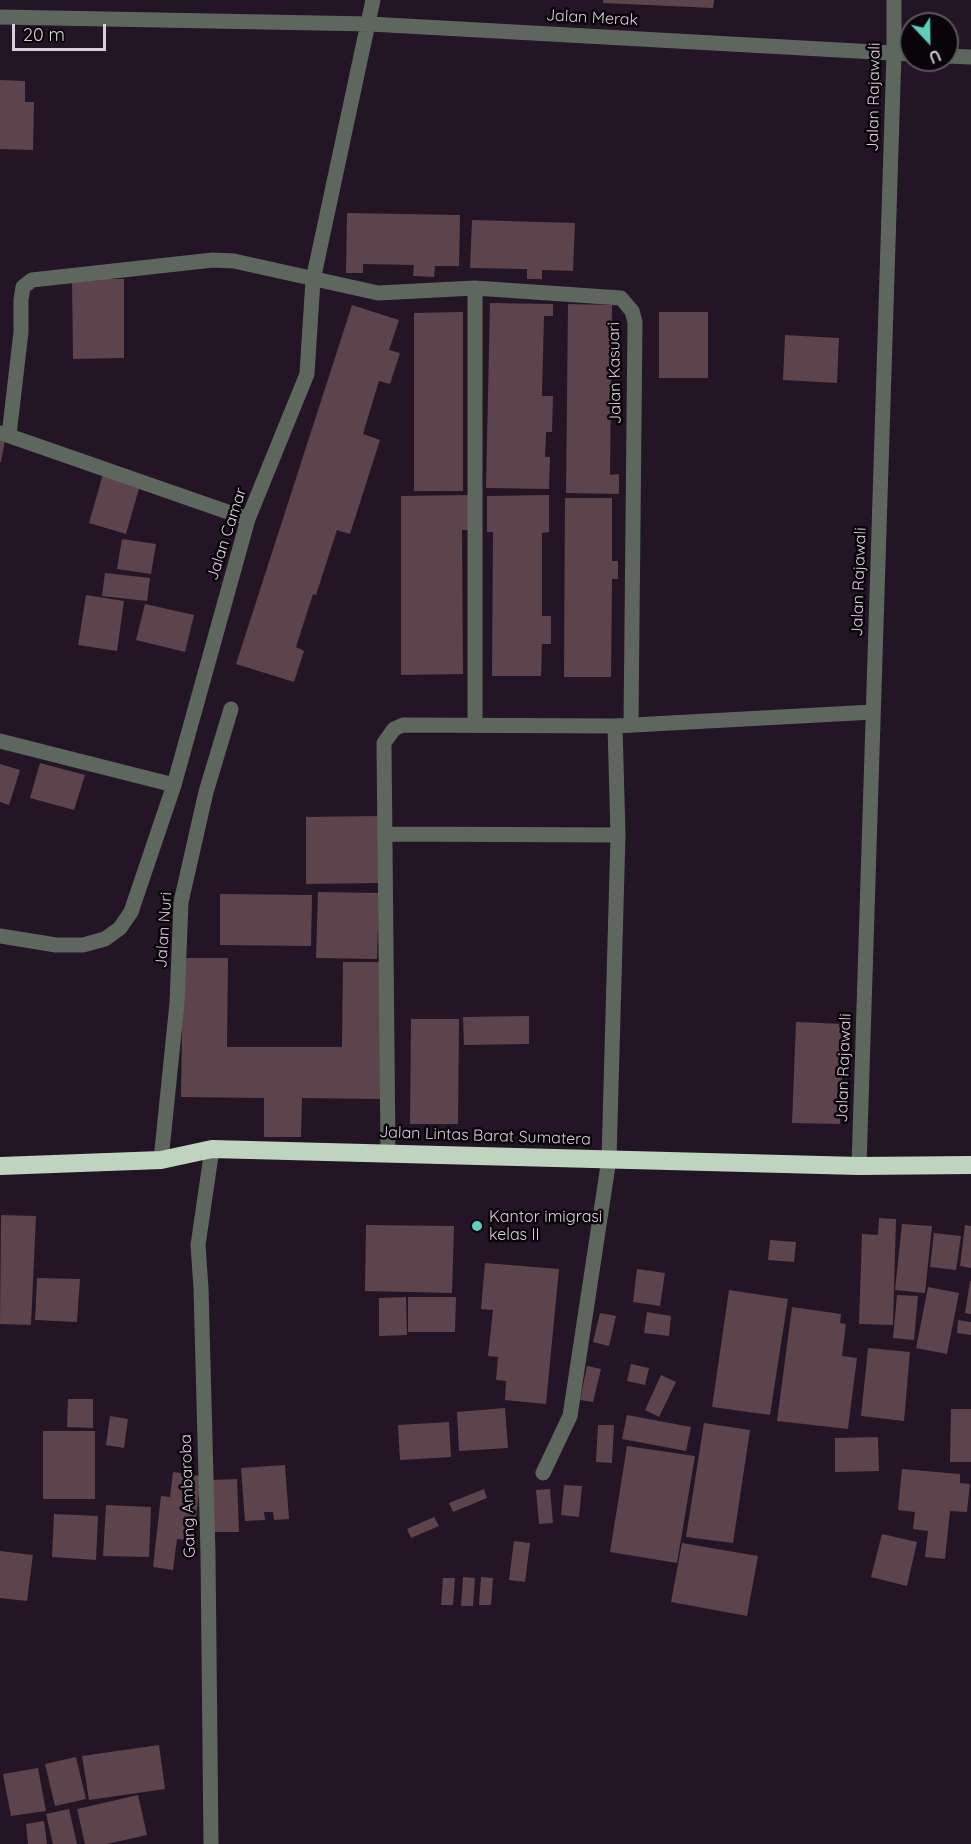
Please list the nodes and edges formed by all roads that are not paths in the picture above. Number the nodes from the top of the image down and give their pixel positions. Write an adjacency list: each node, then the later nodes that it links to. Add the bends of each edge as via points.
1 (373, 0): 4 (street, Jalan Camar)
2 (894, 0): 5 (street, Jalan Rajawali)
3 (0, 17): 4 (street, Jalan Merak)
4 (370, 24): 5 (street, Jalan Merak); 7 (street, Jalan Camar)
5 (894, 53): 6 (street, Jalan Merak); 12 (street, Jalan Rajawali)
6 (899, 53)
7 (314, 280): 8 (street, Jalan Kasuari, via 378,293); 9 (street, Jalan Kasuari, via 234,261 213,260 32,280 23,287 21,332); 10 (street, Jalan Camar, via 307,374)
8 (476, 288): 13 (street, Jalan Kasuari, via 612,296 621,298 632,311 635,322); 14 (street)
9 (4, 434): 10 (street)
10 (248, 519): 17 (street, Jalan Camar)
11 (231, 709): 24 (street, Jalan Nuri, via 206,792 181,902 177,1003)
12 (873, 712): 13 (street); 26 (street, Jalan Rajawali)
13 (631, 724): 15 (street)
14 (475, 725): 15 (street); 18 (street, via 403,725 388,735 384,743)
15 (615, 726): 19 (street)
16 (0, 741): 17 (street)
17 (174, 785): 20 (street, Jalan Camar, via 132,912 120,928 105,939 83,945)
18 (387, 834): 19 (street); 22 (street)
19 (618, 835): 23 (street)
20 (0, 936)
21 (212, 1149): 22 (highway, Jalan Lintas Barat Sumatera); 24 (highway, Jalan Lintas Barat Sumatera); 29 (street, Gang Ambaroba, via 198,1245 208,1554)
22 (388, 1152): 23 (highway, Jalan Lintas Barat Sumatera)
23 (609, 1159): 26 (highway, Jalan Lintas Barat Sumatera); 28 (street, via 573,1405 560,1443)
24 (161, 1160): 25 (highway, Jalan Lintas Barat Sumatera)
25 (0, 1166)
26 (859, 1166): 27 (highway, Jalan Lintas Barat Sumatera)
27 (971, 1166)
28 (543, 1473)
29 (211, 1844)

